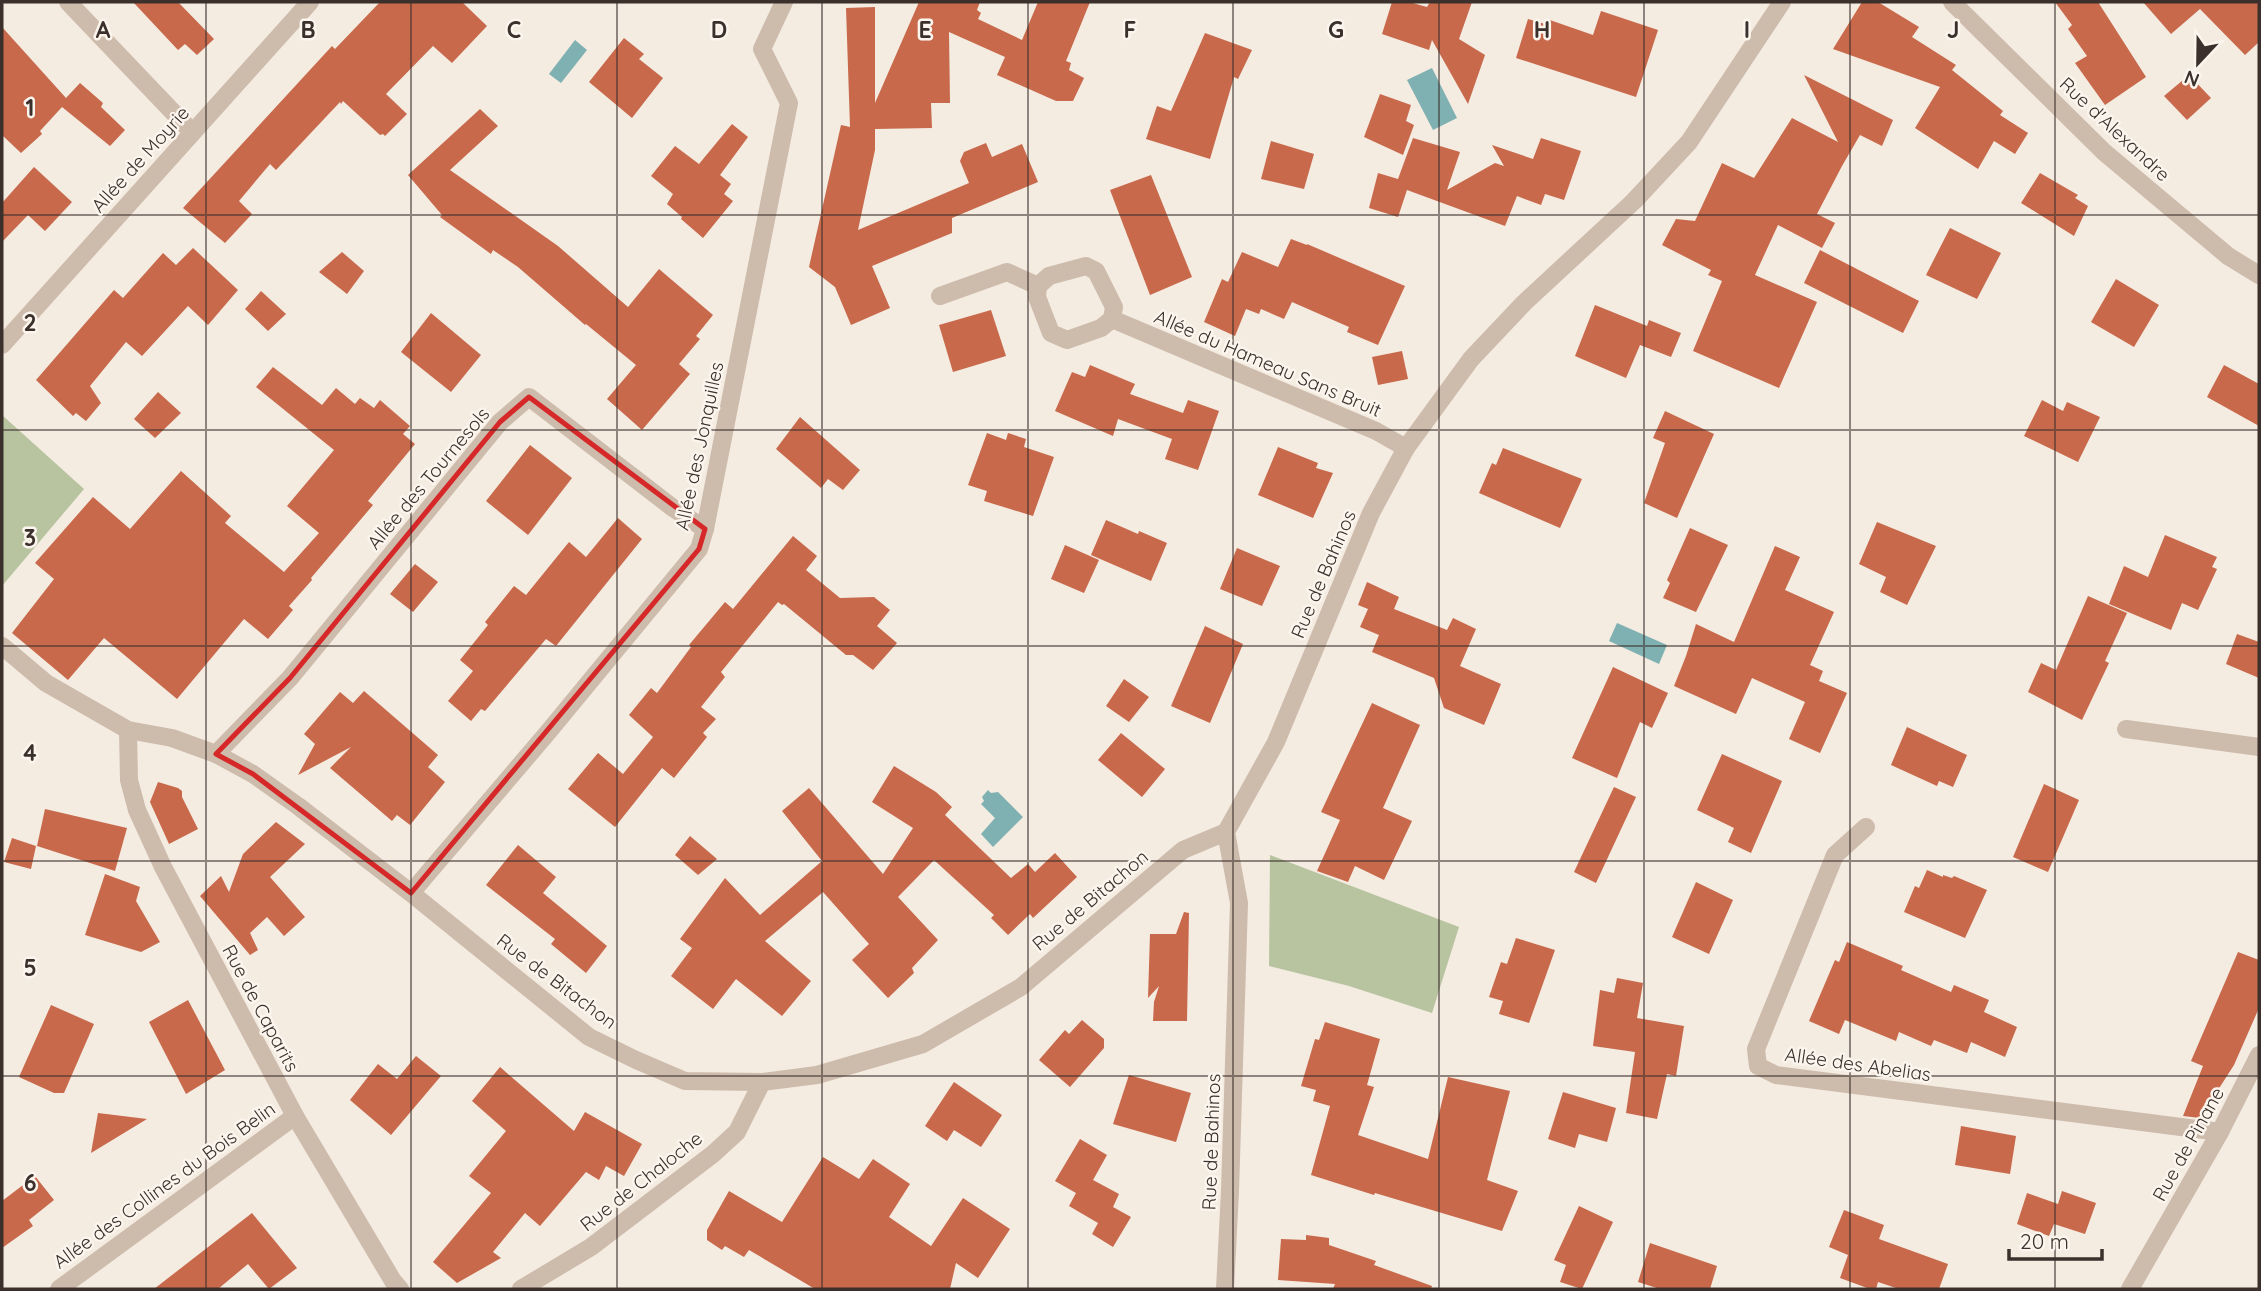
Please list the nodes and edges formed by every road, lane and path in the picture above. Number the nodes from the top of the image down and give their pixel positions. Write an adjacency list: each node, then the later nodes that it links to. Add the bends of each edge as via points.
1 (68, 2): 6 (street)
2 (310, 2): 6 (street, Allée de Moyrie)
3 (784, 2): 13 (street, Allée des Jonquilles, via 762,49 789,103)
4 (1782, 2): 12 (street, Rue de Bahinos, via 1689,142 1471,359)
5 (1952, 2): 7 (street, Rue d'Alexandre, via 2104,152 2228,256)
6 (192, 132): 11 (street, Allée de Moyrie)
7 (2259, 275)
8 (1038, 286): 9 (street, via 1007,272); 10 (street, via 1049,276 1086,266 1096,271 1114,307); 10 (street, via 1037,297 1051,333 1067,340 1101,328)
9 (940, 296)
10 (1112, 319): 12 (street, Allée du Hameau Sans Bruit)
11 (2, 345)
12 (1406, 448): 20 (street, Rue de Bahinos, via 1371,513 1276,742)
13 (705, 529): 18 (street, Allée des Tournesols, via 529,397 500,422 290,678); 21 (street, Allée des Jonquilles, via 699,549)
14 (2, 646): 16 (street, Rue de Bitachon, via 46,683)
15 (2126, 729): 17 (street)
16 (128, 730): 18 (street, Rue de Bitachon, via 172,738); 24 (street, Rue de Caparits, via 129,780 136,810)
17 (2259, 747)
18 (216, 754): 21 (street, Rue de Bitachon, via 298,806)
19 (1866, 827): 25 (street, Allée des Abelias, via 1835,855 1756,1049 1758,1066 1776,1075)
20 (1226, 832): 23 (street, Rue de Bitachon, via 1183,850 1021,987 923,1044 817,1075); 29 (street, Rue de Bahinos, via 1239,903)
21 (411, 893): 23 (street, Rue de Bitachon, via 589,1037 685,1081)
22 (2259, 1055): 25 (street, Rue de Pinane)
23 (762, 1082): 28 (street, Rue de Chaloche, via 737,1132 713,1154 591,1247)
24 (295, 1116): 26 (street, Allée des Collines du Bois Belin); 27 (street, Rue de Caparits)
25 (2220, 1132): 30 (street, Rue de Pinane)
26 (59, 1289)
27 (400, 1289)
28 (521, 1289)
29 (1225, 1289)
30 (2130, 1289)

